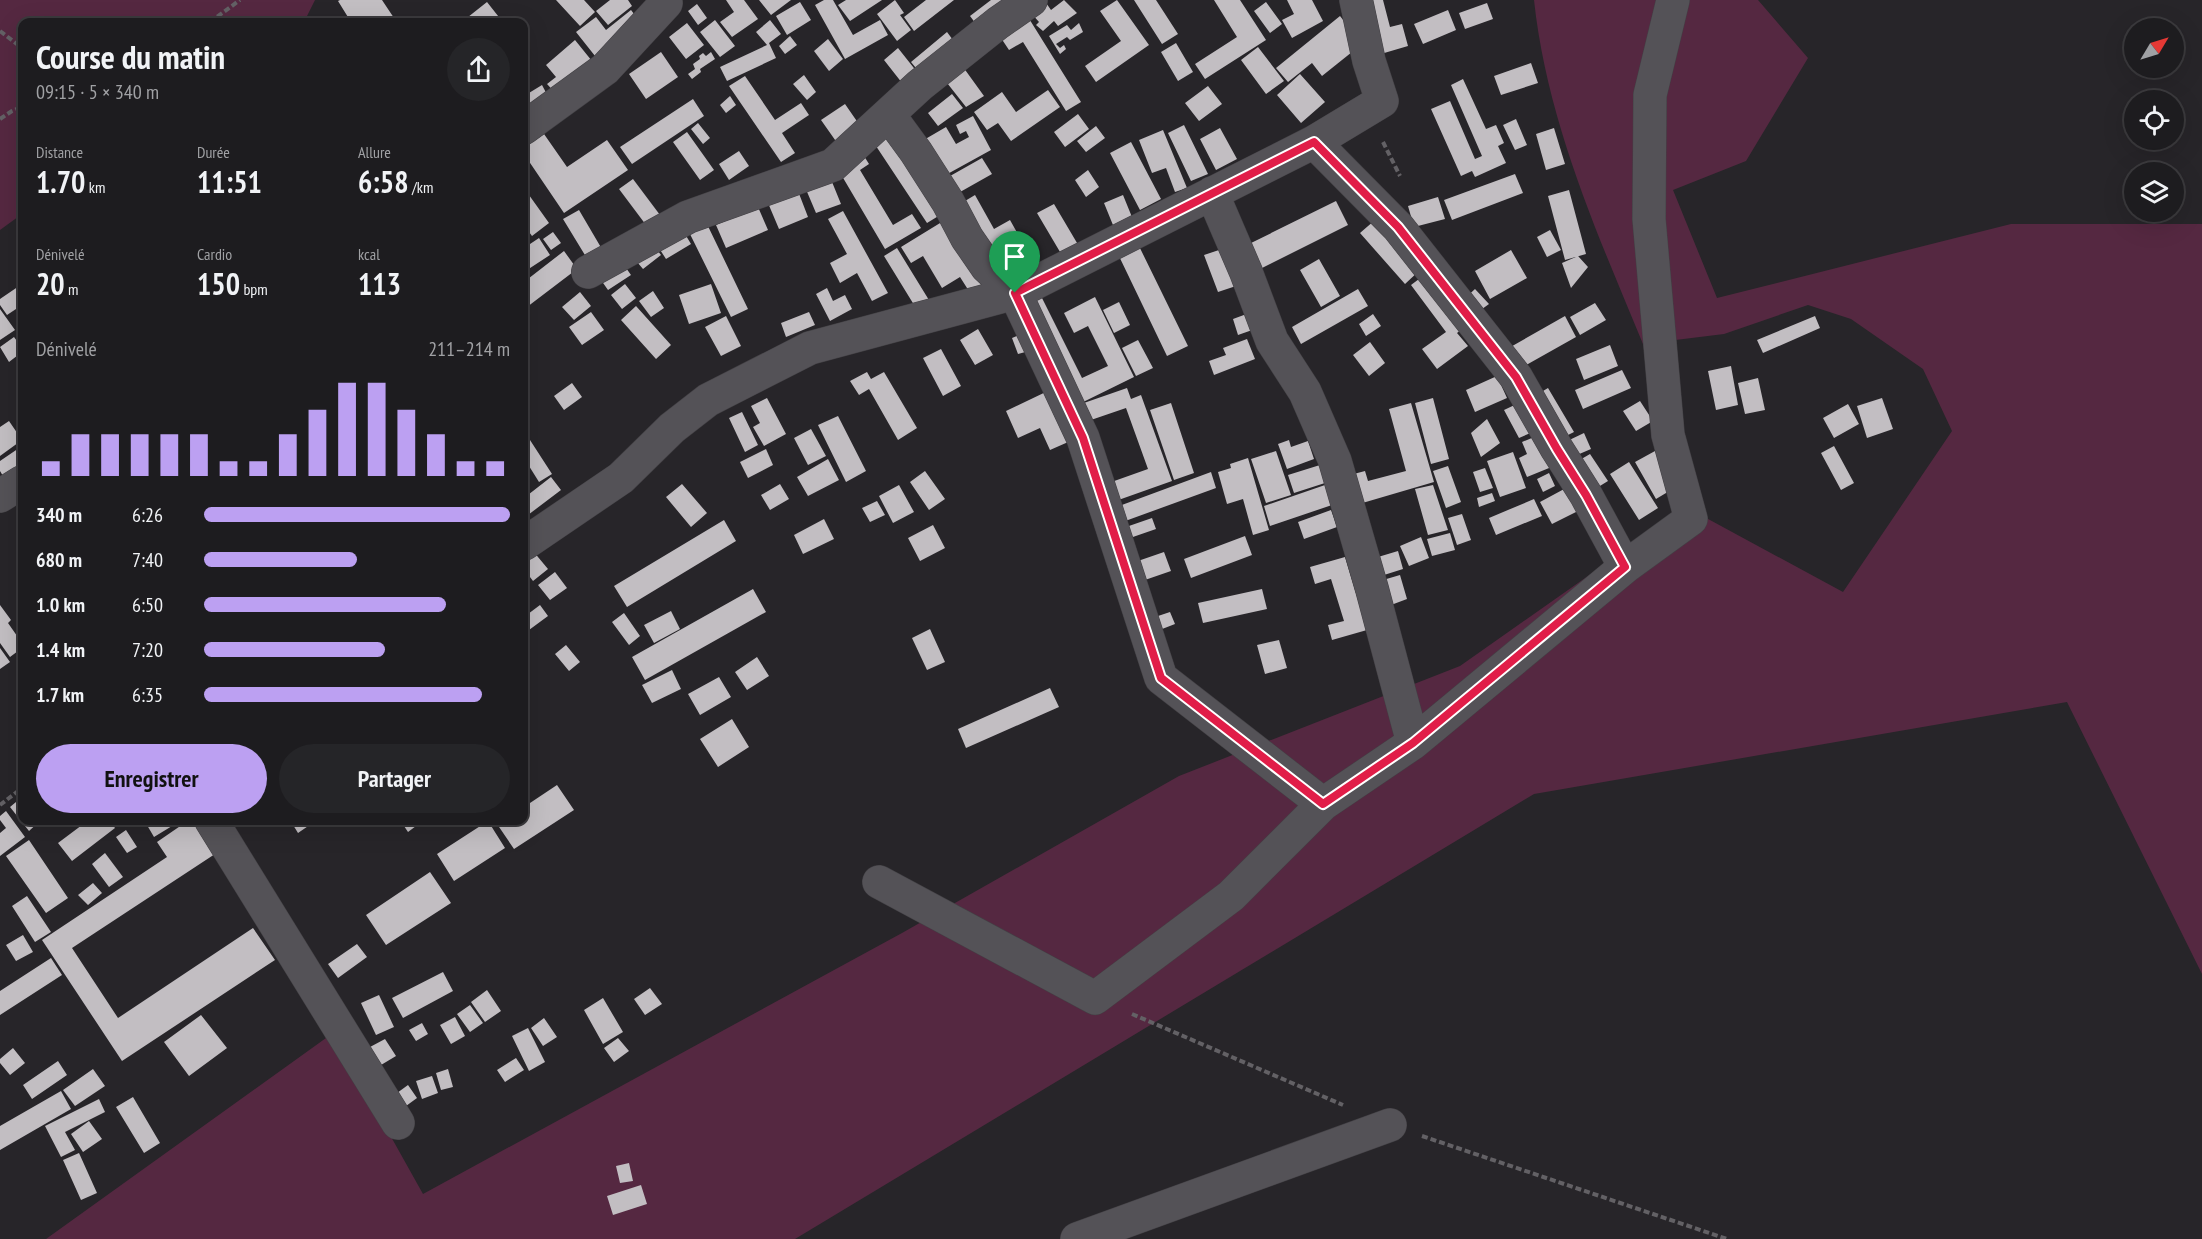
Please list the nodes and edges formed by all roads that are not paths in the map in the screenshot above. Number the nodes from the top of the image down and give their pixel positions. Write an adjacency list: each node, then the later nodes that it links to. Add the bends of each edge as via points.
1 (663, 0): 6 (street, via 666,3 605,69)
2 (1031, 0): 5 (street, via 920,85)
3 (1356, 0): 7 (street, via 1382,101)
4 (1673, 0): 14 (street, via 1650,95 1648,219 1668,435 1691,519)
5 (889, 116): 9 (street, via 833,165 688,217); 10 (street, via 916,152 987,267)
6 (528, 125)
7 (1314, 142): 8 (street); 14 (street, via 1398,227 1516,377)
8 (1212, 193): 10 (street); 15 (street, via 1272,341 1305,392 1335,461)
9 (588, 272)
10 (1015, 293): 13 (street, via 810,348 708,400 672,428 621,478); 16 (street, via 1083,438 1161,678)
11 (18, 485): 12 (street)
12 (0, 496)
13 (528, 541)
14 (1625, 567): 15 (street)
15 (1413, 743): 16 (street)
16 (1323, 804): 18 (street, via 1232,896 1095,998)
17 (214, 825): 19 (street)
18 (879, 882)
19 (398, 1123)
20 (1390, 1125): 21 (street)
21 (1077, 1239)

